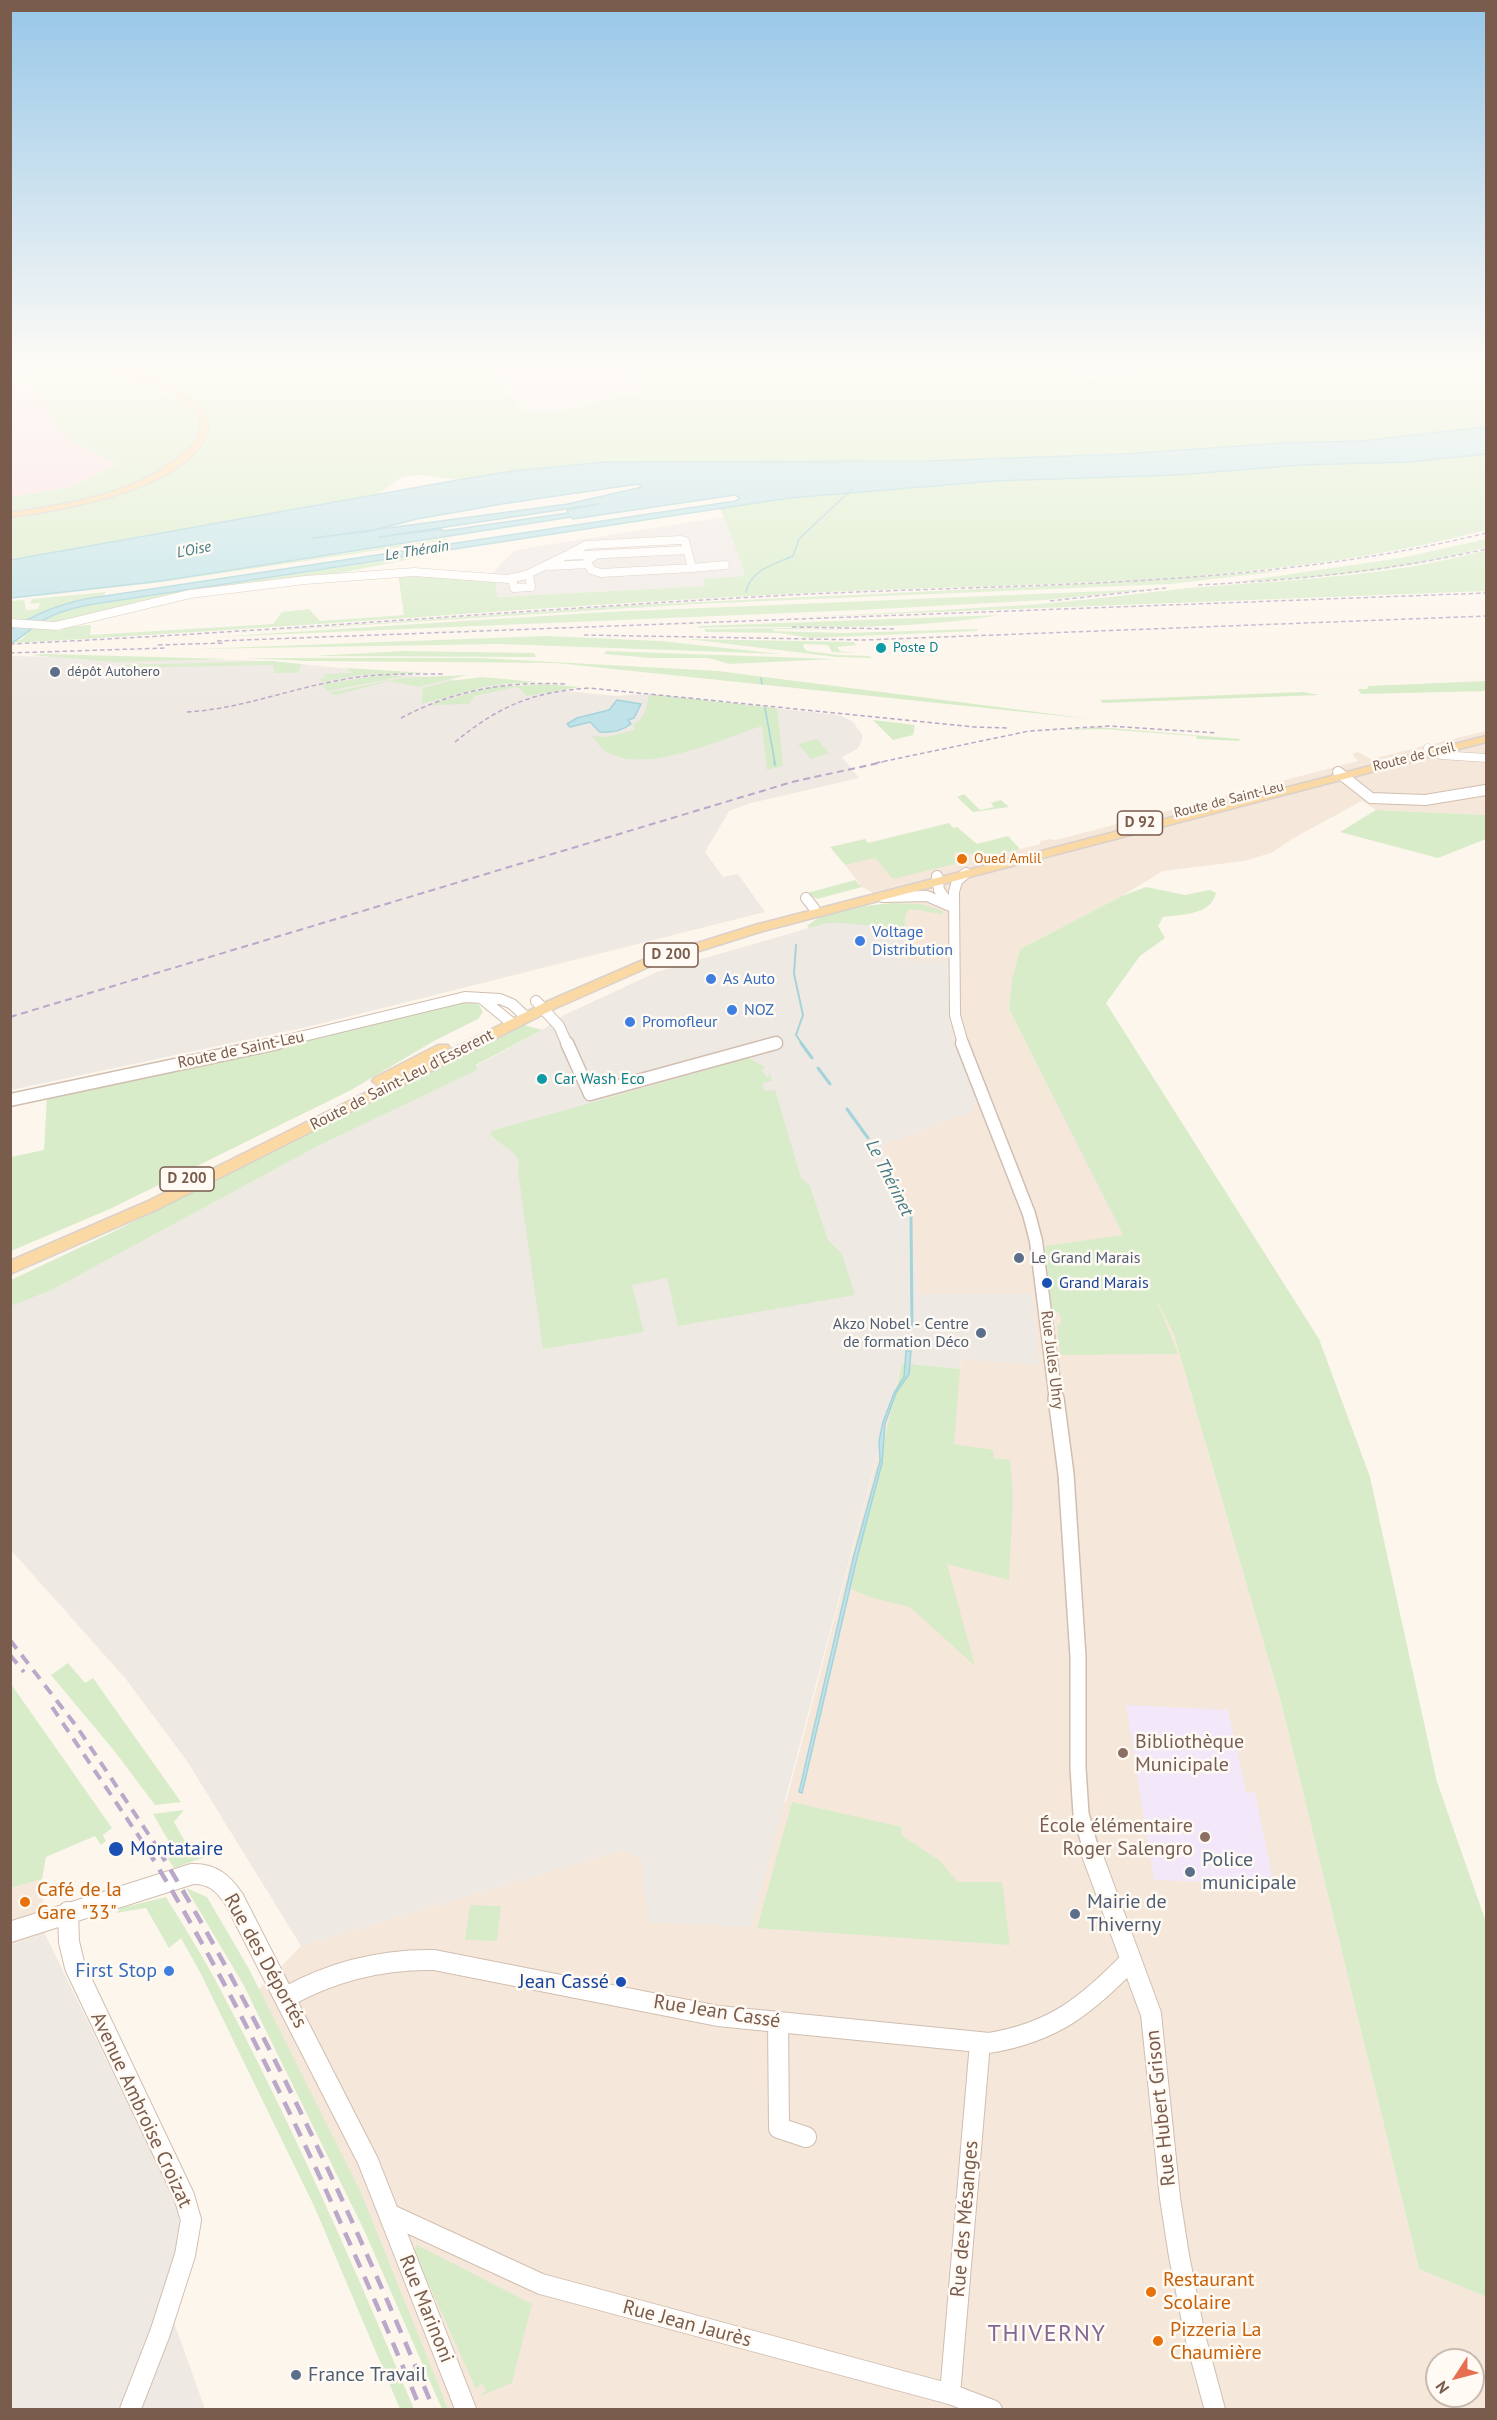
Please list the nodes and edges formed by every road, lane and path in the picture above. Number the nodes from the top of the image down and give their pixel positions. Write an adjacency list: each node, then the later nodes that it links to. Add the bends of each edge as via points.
1 (147, 478): 2 (main road, via 72,504)
2 (10, 515)
3 (686, 550): 4 (street); 6 (street, via 685,541 679,540 586,545); 10 (street)
4 (643, 552): 5 (street); 7 (street, via 652,561 643,566)
5 (597, 554): 6 (street); 7 (street, via 588,559)
6 (565, 556): 9 (street)
7 (588, 566): 9 (street); 10 (street, via 601,573)
8 (725, 566): 10 (street)
9 (544, 567): 11 (street)
10 (692, 568)
11 (529, 574): 12 (street); 12 (street, via 531,587 514,588)
12 (512, 578): 13 (street, via 414,572 305,580 190,594 59,626)
13 (14, 624)
14 (1486, 737): 15 (main road, Route de Creil / D 92)
15 (1430, 750): 16 (street, via 1443,755); 17 (main road, Route de Creil / D 92)
16 (1486, 758)
17 (1341, 773): 18 (street, via 1371,798 1425,800); 19 (main road, Route de Saint-Leu / D 92); 20 (main road, Route de Saint-Leu / D 92)
18 (1486, 790)
19 (966, 873): 20 (main road, Route de Saint-Leu / D 200); 21 (street, via 957,881)
20 (939, 879): 21 (street); 22 (main road, Route de Saint-Leu / D 200); 23 (street, Rue Jules Uhry, via 939,890); 24 (main road, Route de Saint-Leu / D 200)
21 (954, 892): 25 (street, Rue Jules Uhry)
22 (870, 898): 23 (street, via 932,897); 24 (main road, Route de Saint-Leu / D 200)
23 (950, 906): 25 (street, Rue Jules Uhry)
24 (806, 908): 26 (main road, Route de Saint-Leu d'Esserent / D 200)
25 (953, 920): 32 (street, Rue Jules Uhry, via 957,1024 1029,1214 1039,1264 1067,1484 1078,1663)
26 (540, 1005): 27 (main road, Route de Saint-Leu d'Esserent / D 200); 28 (street, via 560,1026 590,1094)
27 (516, 1017): 29 (street, Route de Saint-Leu, via 488,1001 471,997); 30 (main road, Route de Saint-Leu d'Esserent / D 200, via 169,1188); 31 (main road, Route de Saint-Leu d'Esserent / D 200, via 151,1206)
28 (776, 1043)
29 (10, 1100)
30 (10, 1259)
31 (10, 1268)
32 (1081, 1814): 35 (street, Rue Hubert Grison, via 1090,1852)
33 (68, 1912): 34 (street, Rue des Déportés); 36 (street, Rue des Déportés, via 206,1873 230,1892); 42 (street, Avenue Ambroise Croizat, via 75,1967 187,2203 191,2220 170,2306)
34 (10, 1932)
35 (1131, 1960): 38 (street, Rue Jean Cassé, via 1084,2006 1063,2020 1028,2036); 45 (street, Rue Hubert Grison, via 1151,2014 1179,2256)
36 (286, 1997): 37 (street, Rue Jean Cassé, via 322,1977 352,1967 392,1960 434,1959 718,2016); 40 (street, Rue des Déportés)
37 (778, 2022): 38 (street, Rue Jean Cassé); 39 (street, via 779,2128)
38 (980, 2043): 41 (street, Rue des Mésanges)
39 (806, 2137)
40 (389, 2211): 41 (street, Rue Jean Jaurès, via 541,2284); 43 (street, Rue Marinoni)
41 (950, 2394): 44 (street, Rue Jean Jaurès)
42 (130, 2409)
43 (466, 2409)
44 (992, 2409)
45 (1215, 2409)

